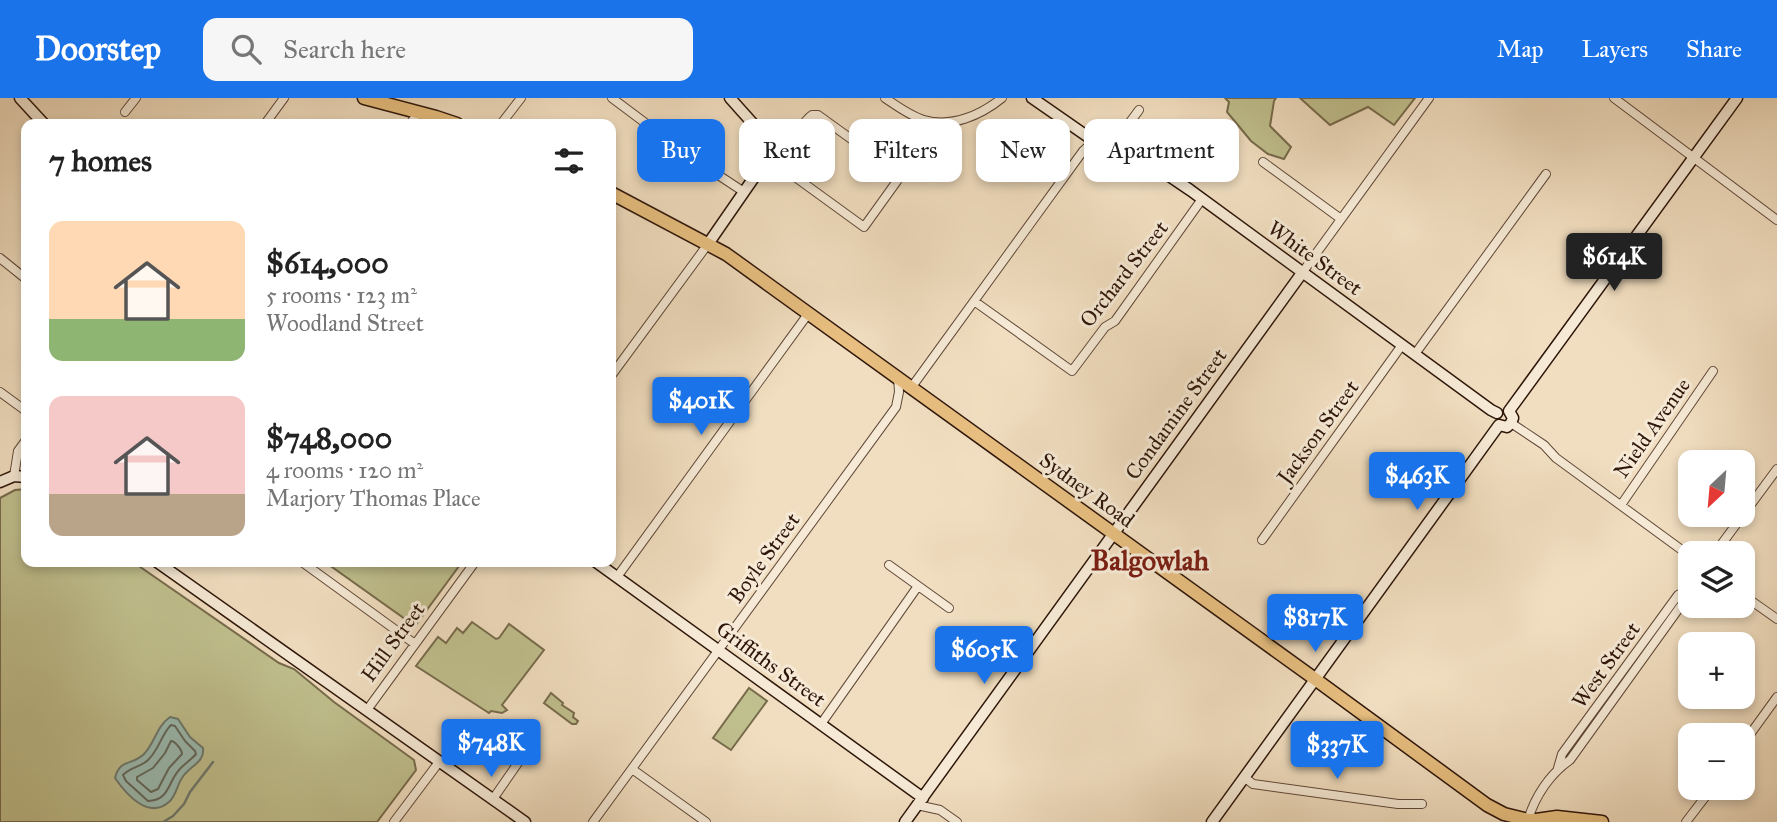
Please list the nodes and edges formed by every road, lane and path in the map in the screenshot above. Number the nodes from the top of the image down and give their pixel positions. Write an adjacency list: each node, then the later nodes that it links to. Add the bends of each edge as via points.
1 (20, 98): 19 (street)
2 (136, 98): 16 (street)
3 (284, 98): 20 (street)
4 (364, 98): 17 (main road)
5 (521, 98): 23 (street)
6 (612, 98): 34 (street)
7 (730, 98): 24 (street)
8 (885, 98): 9 (street, via 925,120 954,122 976,115)
9 (1002, 98)
10 (1032, 98): 26 (street, White Street)
11 (1429, 98): 37 (street, Condamine Street)
12 (1614, 98): 18 (street)
13 (1623, 98): 18 (street)
14 (1737, 98): 29 (street)
15 (1139, 110): 25 (street)
16 (125, 112)
17 (419, 112): 21 (street); 22 (main road)
18 (1633, 113): 29 (street)
19 (39, 119)
20 (269, 119)
21 (414, 119)
22 (441, 119)
23 (505, 119)
24 (749, 119)
25 (1132, 119)
26 (1084, 132)
27 (1084, 151): 43 (street)
28 (771, 154): 28 (street, via 864,227 897,181 894,170 818,116 807,118 786,146)
29 (1693, 158): 38 (street); 53 (street)
30 (1263, 162): 37 (street)
31 (1546, 174): 46 (street)
32 (751, 182): 34 (street)
33 (1177, 182): 36 (street, White Street)
34 (744, 192): 39 (street)
35 (616, 197): 39 (main road, Sydney Road)
36 (1202, 199): 41 (street, White Street); 43 (street, Orchard Street, via 1115,321 1105,327 1072,371)
37 (1341, 219): 41 (street, Condamine Street)
38 (1777, 220)
39 (708, 244): 44 (main road, Sydney Road); 47 (street)
40 (0, 258): 42 (street)
41 (1302, 273): 45 (street, White Street); 62 (street, Condamine Street)
42 (21, 275)
43 (974, 301): 50 (street)
44 (808, 314): 49 (main road, Sydney Road); 71 (street)
45 (1402, 345): 46 (street, White Street); 63 (street, Jackson Street)
46 (1415, 354): 54 (street, White Street)
47 (616, 369)
48 (1713, 371): 61 (street, Nield Avenue)
49 (898, 378): 50 (main road, Sydney Road); 78 (street, Boyle Street, via 896,407)
50 (911, 387): 62 (main road, Sydney Road)
51 (0, 392): 52 (street)
52 (21, 407)
53 (1509, 411): 54 (street); 55 (street)
54 (1497, 413): 56 (street)
55 (1511, 424): 56 (street); 61 (street)
56 (1499, 425): 79 (street)
57 (21, 447): 59 (street)
58 (1777, 469): 64 (street)
59 (20, 476): 60 (street)
60 (0, 482)
61 (1620, 505): 65 (street)
62 (1114, 534): 79 (main road, Sydney Road); 90 (street, Condamine Street)
63 (1262, 540)
64 (1724, 541)
65 (1678, 547)
66 (889, 565): 72 (street)
67 (164, 567): 81 (street)
68 (309, 567): 77 (street)
69 (471, 567): 77 (street, Hill Street)
70 (604, 567): 71 (street, Griffiths Street)
71 (617, 577): 78 (street, Griffiths Street)
72 (918, 586): 74 (street); 82 (street)
73 (1755, 603): 76 (street)
74 (949, 608)
75 (1678, 610): 92 (street, West Street, via 1570,760 1558,768)
76 (1777, 619)
77 (415, 644): 81 (street, Hill Street)
78 (718, 650): 82 (street, Griffiths Street); 86 (street, Boyle Street)
79 (1315, 679): 87 (street); 92 (main road, Sydney Road, via 1487,806)
80 (1777, 698): 83 (street)
81 (367, 710): 85 (street)
82 (821, 724): 90 (street, Griffiths Street)
83 (1755, 728)
84 (528, 755): 88 (street)
85 (439, 762): 88 (street); 93 (street)
86 (632, 769): 95 (street, Boyle Street); 96 (street)
87 (1244, 777): 91 (street, via 1253,784); 99 (street)
88 (493, 799): 94 (street)
89 (1703, 800): 101 (street)
90 (920, 801): 97 (street, Condamine Street); 98 (street, Griffiths Street)
91 (1422, 804)
92 (1528, 820): 100 (main road, Sydney Road, via 1557,817)
93 (394, 822)
94 (525, 822)
95 (593, 822)
96 (706, 822)
97 (905, 822)
98 (957, 822)
99 (1212, 822)
100 (1602, 822)
101 (1686, 822)

